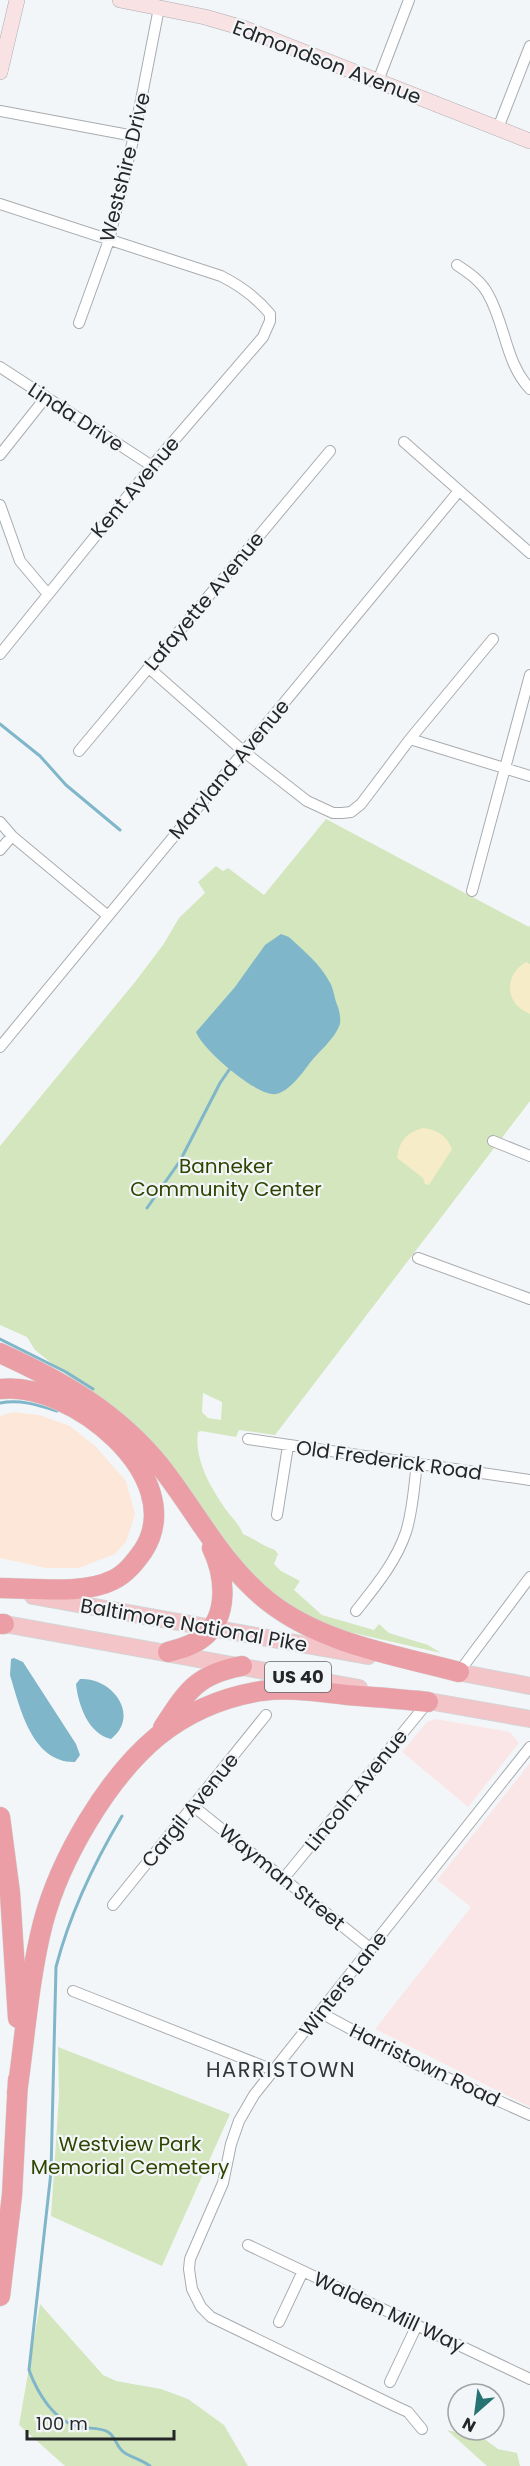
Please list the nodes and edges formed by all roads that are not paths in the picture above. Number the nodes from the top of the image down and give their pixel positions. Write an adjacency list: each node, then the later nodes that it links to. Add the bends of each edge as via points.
1 (17, 0): 6 (main road)
2 (120, 0): 4 (main road, Edmondson Avenue)
3 (410, 0): 7 (street)
4 (159, 8): 7 (main road, Edmondson Avenue, via 243,28); 10 (street, Westshire Drive)
5 (530, 46): 9 (street)
6 (0, 72)
7 (378, 81): 9 (main road, Edmondson Avenue)
8 (0, 111): 10 (street)
9 (498, 128): 11 (main road, Edmondson Avenue)
10 (134, 136): 13 (street, Westshire Drive)
11 (530, 141)
12 (0, 204): 13 (street)
13 (109, 240): 15 (street, Westshire Drive); 22 (street, Kent Avenue, via 238,285 270,314 263,337)
14 (457, 265): 17 (street, via 487,293 513,366)
15 (79, 323)
16 (0, 367): 18 (street, Linda Drive)
17 (530, 389)
18 (46, 397): 21 (street); 22 (street, Linda Drive)
19 (404, 442): 23 (street)
20 (330, 451): 29 (street, Lafayette Avenue)
21 (0, 455)
22 (152, 466): 26 (street, Kent Avenue)
23 (458, 492): 25 (street); 33 (street, Maryland Avenue)
24 (0, 505): 26 (street, via 20,561)
25 (530, 553)
26 (47, 593): 28 (street, Kent Avenue)
27 (494, 639): 31 (street)
28 (0, 654)
29 (149, 668): 32 (street, Lafayette Avenue); 33 (street)
30 (530, 675): 34 (street)
31 (410, 739): 33 (street, via 361,804 342,813 307,801); 34 (street)
32 (79, 751)
33 (243, 751): 40 (street, Maryland Avenue)
34 (505, 769): 35 (street); 39 (street)
35 (530, 776)
36 (0, 822): 37 (street)
37 (12, 836): 38 (street); 40 (street)
38 (0, 850)
39 (472, 891)
40 (108, 916): 41 (street, Maryland Avenue)
41 (0, 1047)
42 (493, 1141): 43 (street)
43 (530, 1156)
44 (418, 1258): 45 (street)
45 (530, 1299)
46 (0, 1353): 53 (highway, via 63,1383 113,1417 163,1469)
47 (0, 1389): 55 (highway, via 30,1389 49,1395 106,1429 138,1466 153,1500 154,1516 146,1546 113,1580 73,1588)
48 (248, 1439): 49 (street, Old Frederick Road)
49 (288, 1446): 50 (street, Old Frederick Road); 52 (street)
50 (417, 1463): 51 (street, Old Frederick Road); 56 (street, via 406,1533 391,1564)
51 (530, 1480)
52 (277, 1515)
53 (204, 1532): 58 (highway, via 218,1563 223,1590 219,1616); 61 (highway, via 249,1584 295,1619 340,1639)
54 (530, 1577): 61 (street)
55 (0, 1589): 58 (main road, Baltimore National Pike / US 40)
56 (356, 1611)
57 (1, 1624): 59 (main road, Baltimore National Pike / US 40)
58 (212, 1628): 59 (highway, via 193,1644); 61 (main road, Baltimore National Pike / US 40)
59 (168, 1652): 60 (main road, Baltimore National Pike / US 40)
60 (243, 1666): 63 (main road, Baltimore National Pike / US 40); 66 (highway, via 220,1670 198,1682)
61 (459, 1672): 62 (main road, Baltimore National Pike / US 40)
62 (530, 1686)
63 (428, 1701): 65 (main road, Baltimore National Pike / US 40); 66 (highway, via 309,1690 261,1691 216,1703); 70 (street, Lincoln Avenue)
64 (266, 1715): 68 (street, Cargil Avenue)
65 (530, 1719)
66 (159, 1736): 76 (highway, via 128,1768 95,1812 53,1895 38,1945)
67 (530, 1747): 72 (street, Winters Lane)
68 (193, 1806): 70 (street, Wayman Street); 71 (street, Cargil Avenue)
69 (0, 1817): 76 (highway, via 16,1970)
70 (284, 1878): 72 (street, Wayman Street)
71 (112, 1905)
72 (371, 1949): 74 (street, Winters Lane)
73 (73, 1991): 75 (street)
74 (321, 2013): 75 (street, Winters Lane); 77 (street, Harristown Road, via 412,2062)
75 (273, 2070): 85 (street, Winters Lane, via 254,2095 235,2132 223,2183 190,2259 192,2289 211,2317 408,2412)
76 (17, 2093): 80 (highway, via 12,2195)
77 (530, 2115)
78 (248, 2245): 79 (street, Walden Mill Way)
79 (303, 2271): 81 (street); 82 (street, Walden Mill Way)
80 (0, 2296)
81 (279, 2322)
82 (417, 2325): 83 (street, Walden Mill Way); 84 (street)
83 (530, 2379)
84 (390, 2382)
85 (422, 2429)

